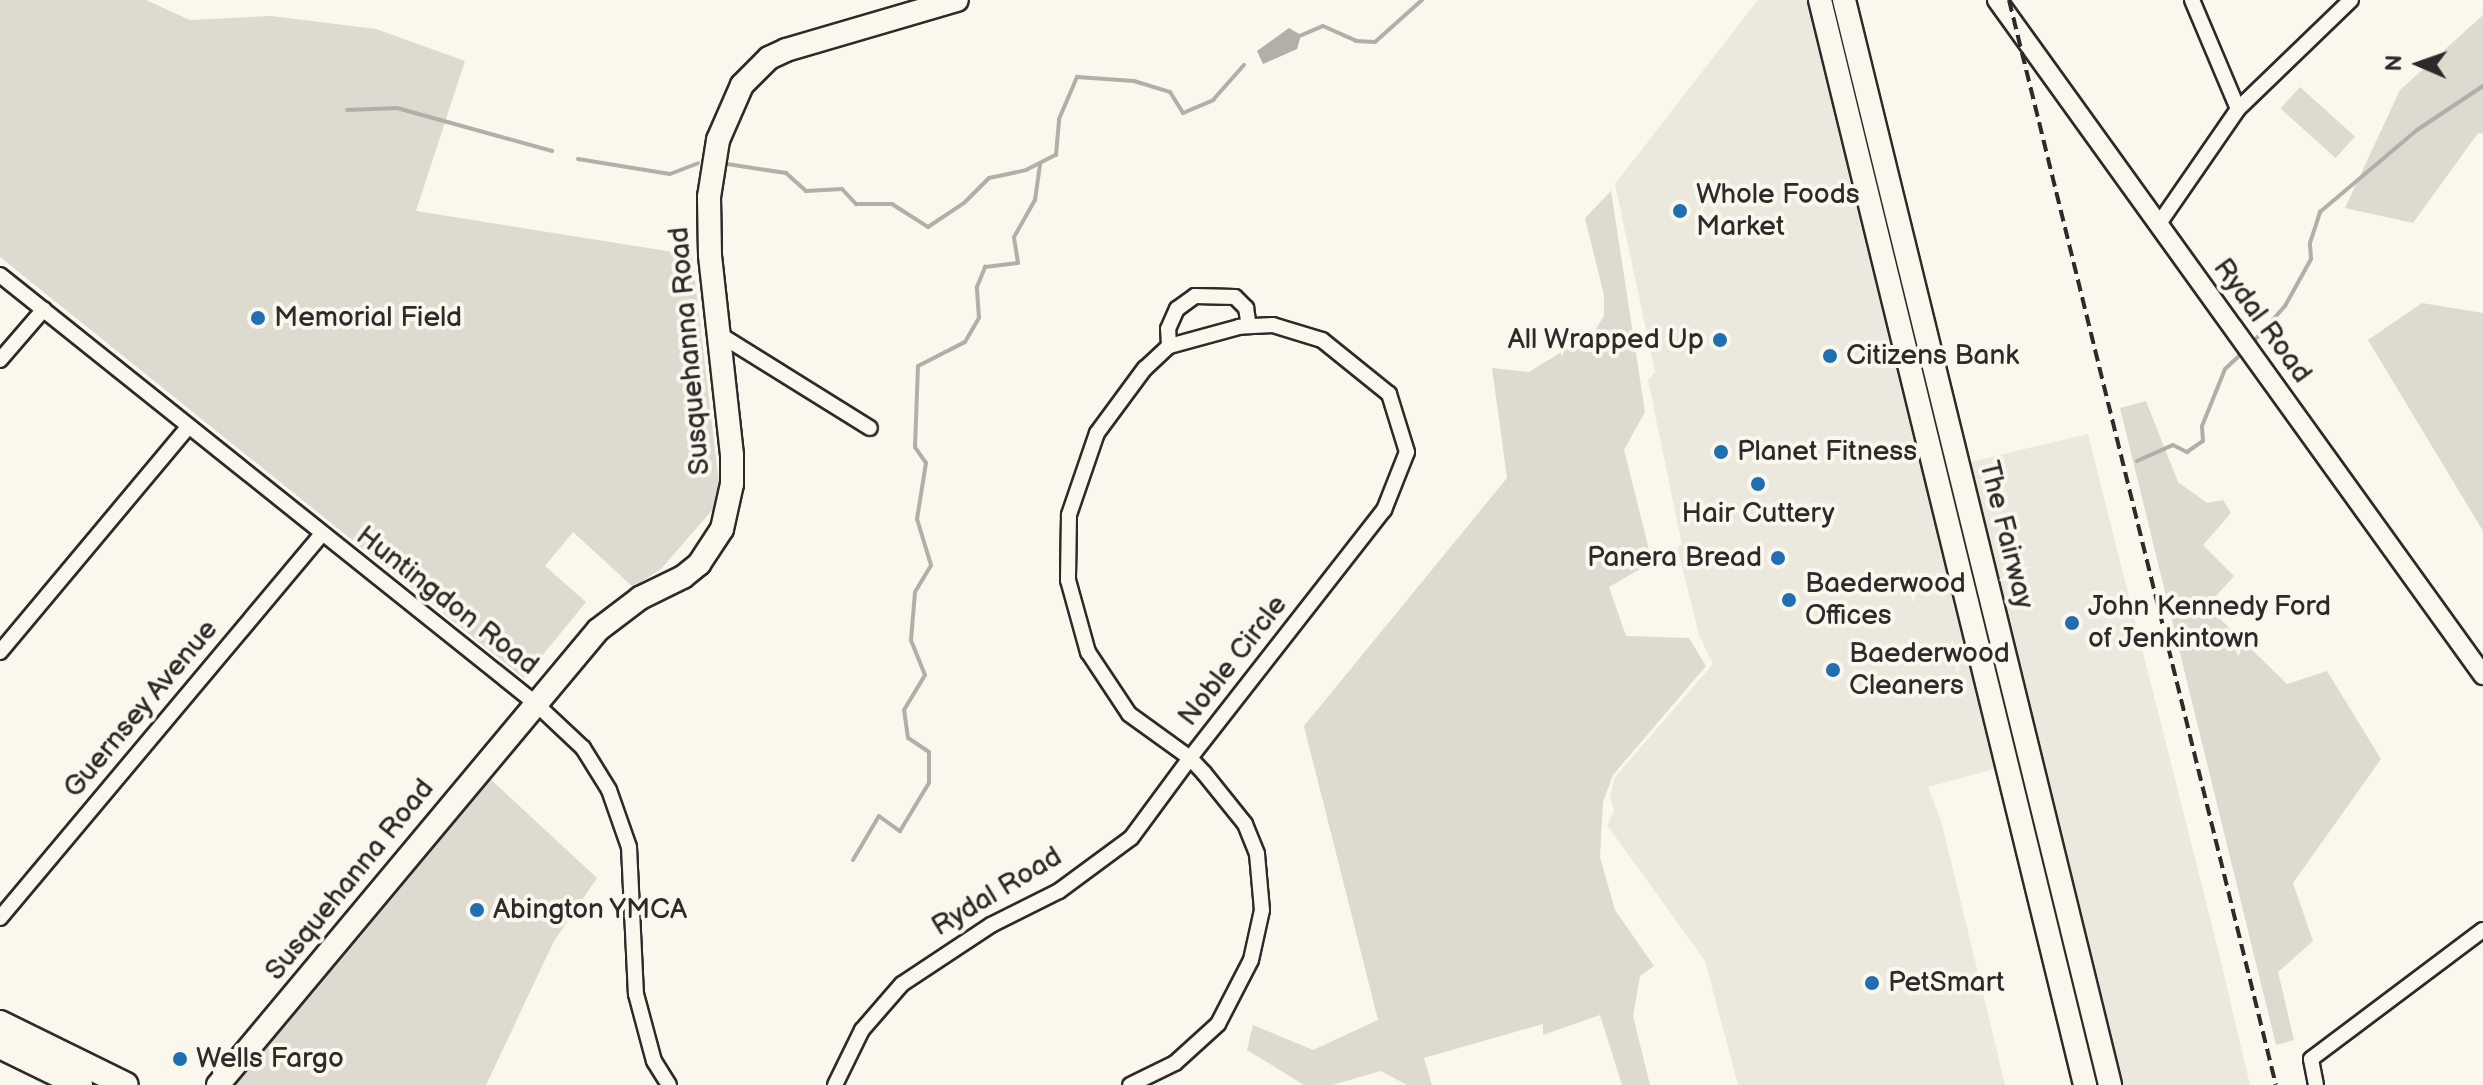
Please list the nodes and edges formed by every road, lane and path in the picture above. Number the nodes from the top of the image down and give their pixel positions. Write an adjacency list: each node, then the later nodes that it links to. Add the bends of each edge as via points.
1 (957, 0): 12 (main road, Susquehanna Road, via 786,50 769,58 742,85 718,140 709,197 710,255)
2 (1820, 0): 27 (main road, The Fairway)
3 (1844, 0): 26 (main road, The Fairway)
4 (1997, 0): 8 (street, Rydal Road)
5 (2192, 0): 7 (street)
6 (2351, 0): 7 (street)
7 (2238, 109): 8 (street)
8 (2158, 225): 19 (street, Rydal Road)
9 (0, 275): 10 (street, Huntingdon Road)
10 (44, 309): 14 (street); 15 (street, Huntingdon Road)
11 (1249, 326): 13 (street, Noble Circle); 13 (street, via 1246,308 1235,297 1195,296 1177,309 1168,329); 21 (street, Noble Circle, via 1287,329 1322,340 1344,356 1389,394 1407,452 1384,510)
12 (722, 336): 16 (street); 20 (main road, Susquehanna Road, via 732,484 722,529 699,564 621,610)
13 (1169, 346): 21 (street, Noble Circle, via 1121,395 1097,433 1069,515 1066,557 1074,614 1088,652 1129,714)
14 (0, 360)
15 (187, 428): 17 (street, Huntingdon Road); 18 (street)
16 (870, 428)
17 (322, 534): 20 (street, Huntingdon Road); 22 (street, Guernsey Avenue)
18 (0, 652)
19 (2483, 675)
20 (534, 702): 31 (main road, Susquehanna Road); 32 (street, Huntingdon Road, via 583,748 609,790 629,847 636,994 654,1061)
21 (1190, 758): 28 (street, Rydal Road, via 1131,838 1059,891 991,925 902,984 862,1030); 33 (street, via 1245,824 1257,854 1262,910 1251,960 1218,1024 1175,1063)
22 (0, 918)
23 (2483, 930): 34 (street, via 2311,1059)
24 (0, 1023): 30 (highway)
25 (0, 1046): 29 (highway)
26 (2109, 1078): 27 (main road)
27 (2084, 1081)
28 (838, 1083)
29 (80, 1085)
30 (126, 1085)
31 (218, 1085)
32 (669, 1085)
33 (1130, 1085)
34 (2316, 1085)

